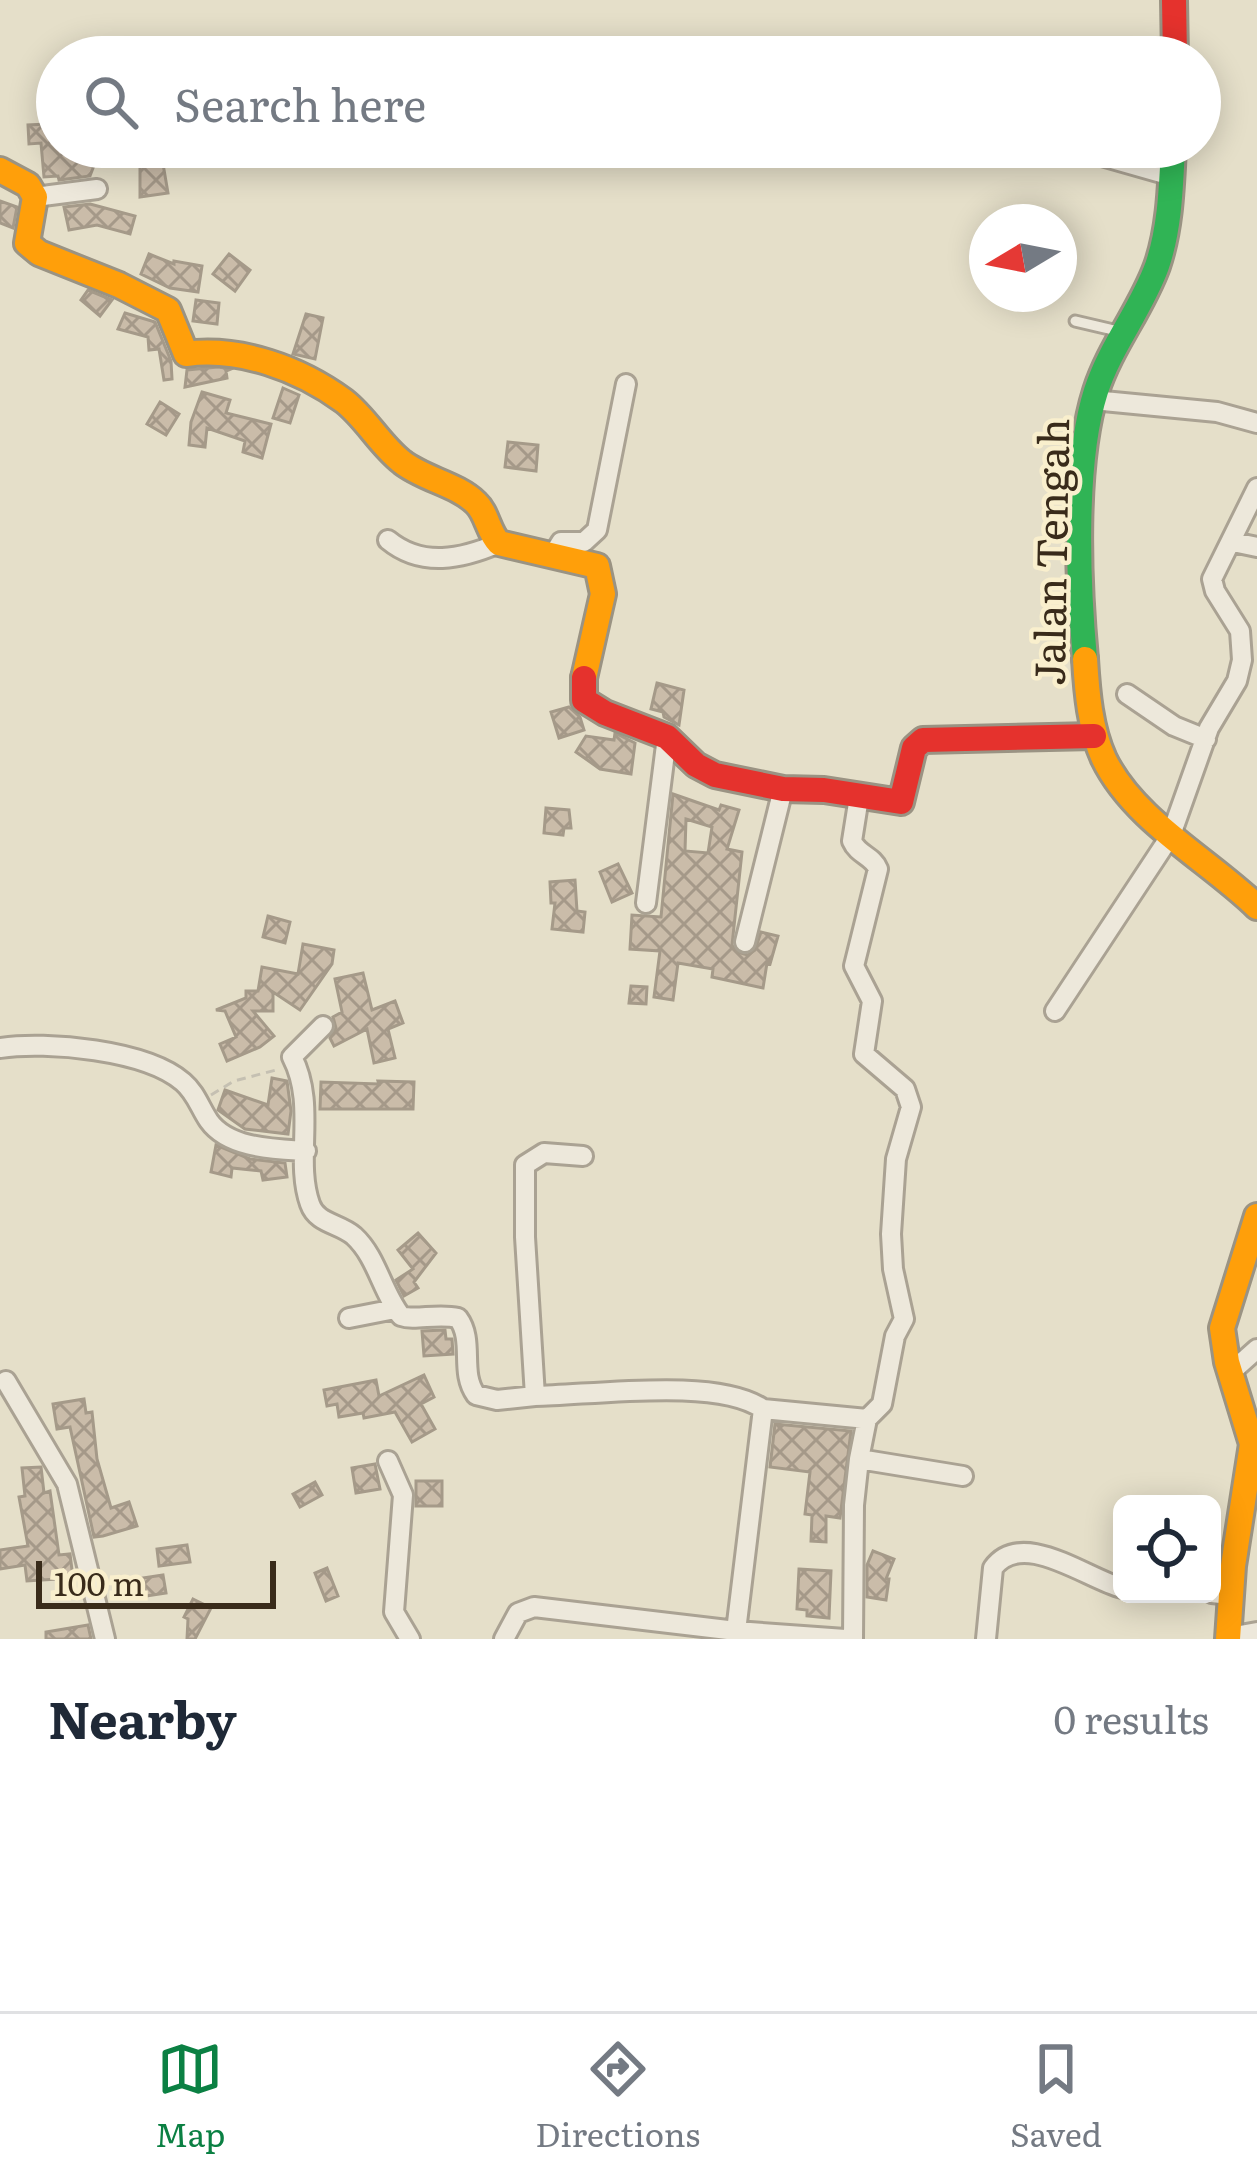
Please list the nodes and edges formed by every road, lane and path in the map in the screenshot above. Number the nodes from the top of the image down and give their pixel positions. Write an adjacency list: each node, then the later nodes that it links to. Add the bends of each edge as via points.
1 (1174, 0): 2 (street)
2 (1175, 36)
3 (1144, 168): 6 (street)
4 (1172, 168): 6 (street, Jalan Tengah)
5 (0, 170): 8 (street)
6 (1172, 176): 10 (street, Jalan Tengah, via 1157,264)
7 (97, 189): 8 (street)
8 (35, 197): 17 (street, via 26,234 39,253 168,310 186,354 244,354 345,402 403,463 478,504)
9 (1075, 321): 10 (lane)
10 (1122, 332): 12 (street, Jalan Tengah)
11 (626, 384): 19 (street, via 597,530 584,542 561,542)
12 (1094, 400): 13 (street); 22 (street, Jalan Tengah, via 1083,548)
13 (1257, 423)
14 (1257, 488): 16 (street)
15 (388, 540): 17 (street, via 403,553 453,558)
16 (1233, 542): 18 (street); 20 (street, via 1212,584 1240,631)
17 (499, 543): 19 (street)
18 (1257, 548)
19 (554, 554): 23 (street, via 597,566 604,578 584,700)
20 (1249, 668): 24 (street)
21 (1126, 694): 24 (street)
22 (1094, 736): 26 (street, via 923,740 901,802); 27 (street, Jalan Tengah, via 1117,778)
23 (667, 737): 25 (street, via 705,772); 28 (street)
24 (1206, 739): 27 (street)
25 (783, 789): 26 (street); 30 (street)
26 (859, 797): 46 (street, via 852,841 878,869 854,966 872,1001 864,1054 905,1089 911,1107 896,1159 891,1234 904,1319 882,1404)
27 (1172, 836): 29 (street, Jalan Tengah); 31 (street)
28 (646, 903)
29 (1257, 907)
30 (745, 942)
31 (1055, 1011)
32 (323, 1026): 34 (street)
33 (0, 1048): 35 (street, via 50,1046 139,1060 176,1076)
34 (292, 1057): 35 (path, via 279,1070); 36 (street, via 302,1083)
35 (199, 1101): 36 (street, via 227,1136)
36 (306, 1151): 39 (street, via 314,1214 357,1238)
37 (583, 1156): 44 (street, via 544,1153 525,1165)
38 (1257, 1216): 42 (street, via 1222,1328)
39 (395, 1309): 40 (street); 44 (street, via 409,1319 458,1318 476,1395)
40 (349, 1318)
41 (1257, 1349): 42 (street)
42 (1230, 1373): 51 (street, via 1252,1444)
43 (6, 1381): 56 (street, via 67,1484)
44 (536, 1396): 45 (street, via 706,1392)
45 (763, 1409): 46 (street); 52 (street)
46 (867, 1420): 47 (street)
47 (860, 1460): 49 (street); 59 (street)
48 (388, 1461): 57 (street, via 403,1495 394,1612)
49 (964, 1476)
50 (1113, 1585): 60 (street, via 1052,1555 1004,1558 992,1568)
51 (1221, 1594): 55 (street)
52 (736, 1631): 54 (street); 58 (street, via 534,1606 518,1612)
53 (1257, 1633): 55 (street)
54 (828, 1638): 59 (street)
55 (1228, 1638)
56 (106, 1639)
57 (410, 1639)
58 (504, 1639)
59 (849, 1639)
60 (986, 1639)

